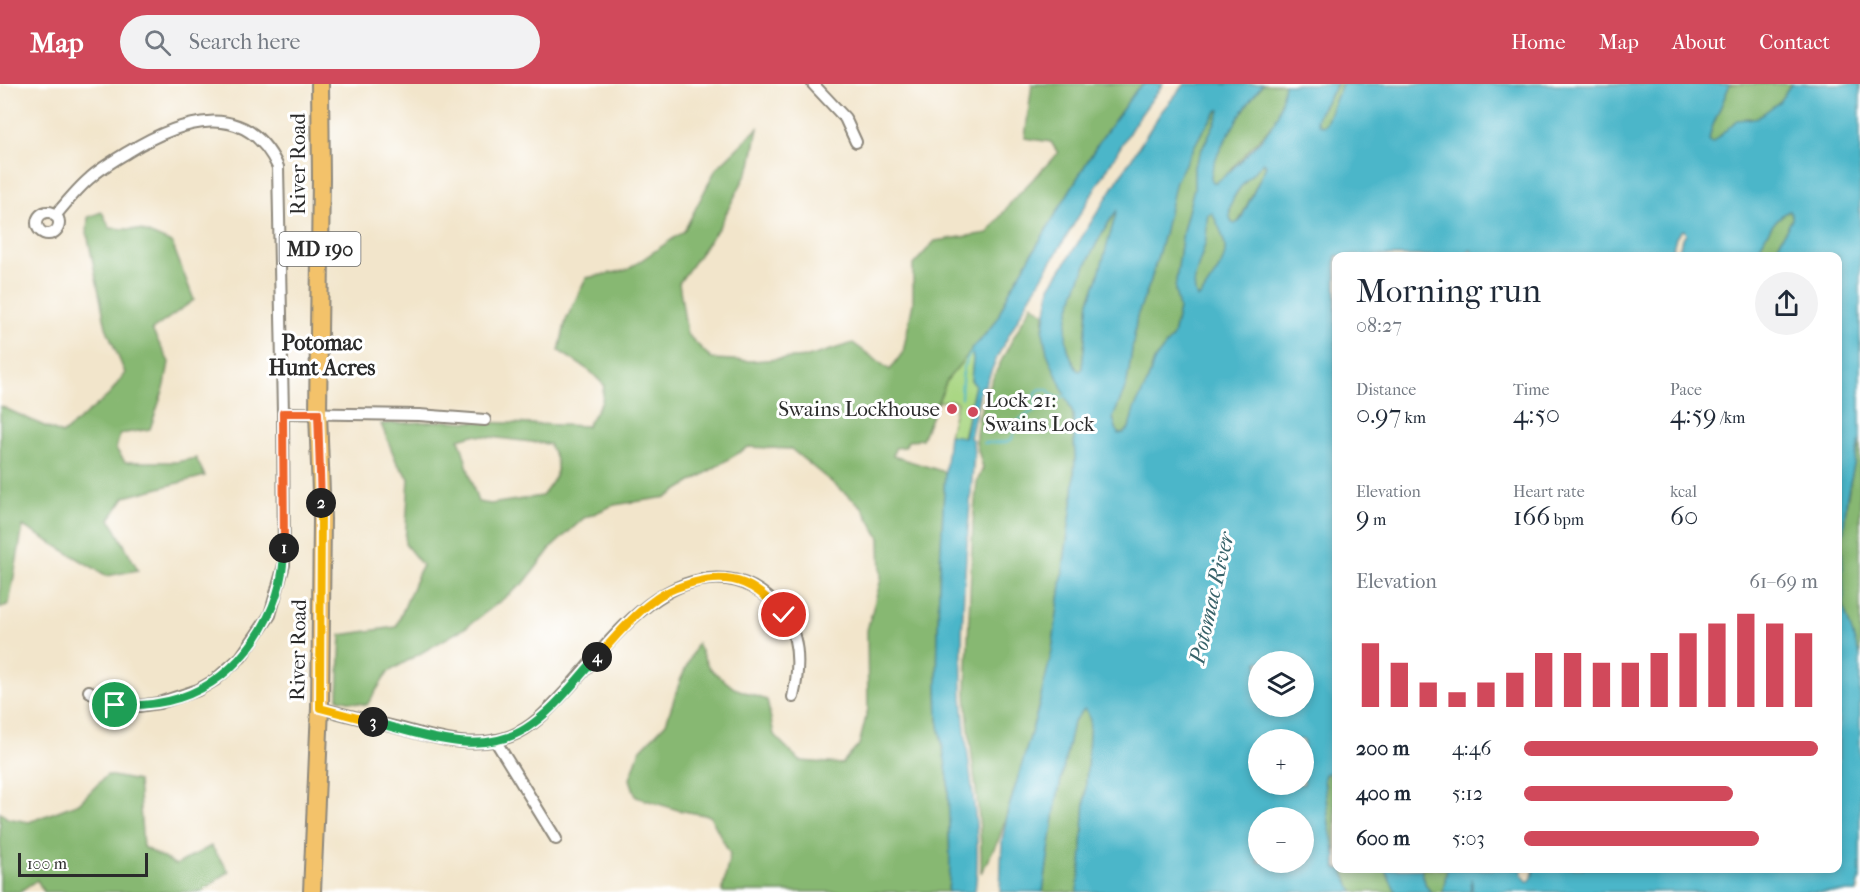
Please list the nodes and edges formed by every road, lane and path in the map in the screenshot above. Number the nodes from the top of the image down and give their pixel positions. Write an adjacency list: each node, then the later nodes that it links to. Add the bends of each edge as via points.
1 (320, 84): 6 (main road, River Road / MD 190)
2 (813, 84): 3 (street, via 845,118)
3 (856, 142)
4 (55, 216): 5 (street, via 90,178 146,141 173,129 214,121 242,127 257,136 274,158 280,177)
5 (283, 413): 6 (street); 8 (street, via 284,565 270,615 241,657 198,690 159,704 115,705)
6 (318, 413): 7 (street); 10 (main road, River Road / MD 190, via 322,519)
7 (485, 420)
8 (89, 691)
9 (793, 697): 11 (street, via 799,663 792,628 784,615 756,589 735,580 714,578 676,587 653,600 545,713 525,729)
10 (320, 708): 11 (street, via 448,741); 13 (main road, River Road / MD 190)
11 (495, 740): 12 (street)
12 (556, 839)
13 (312, 892)

